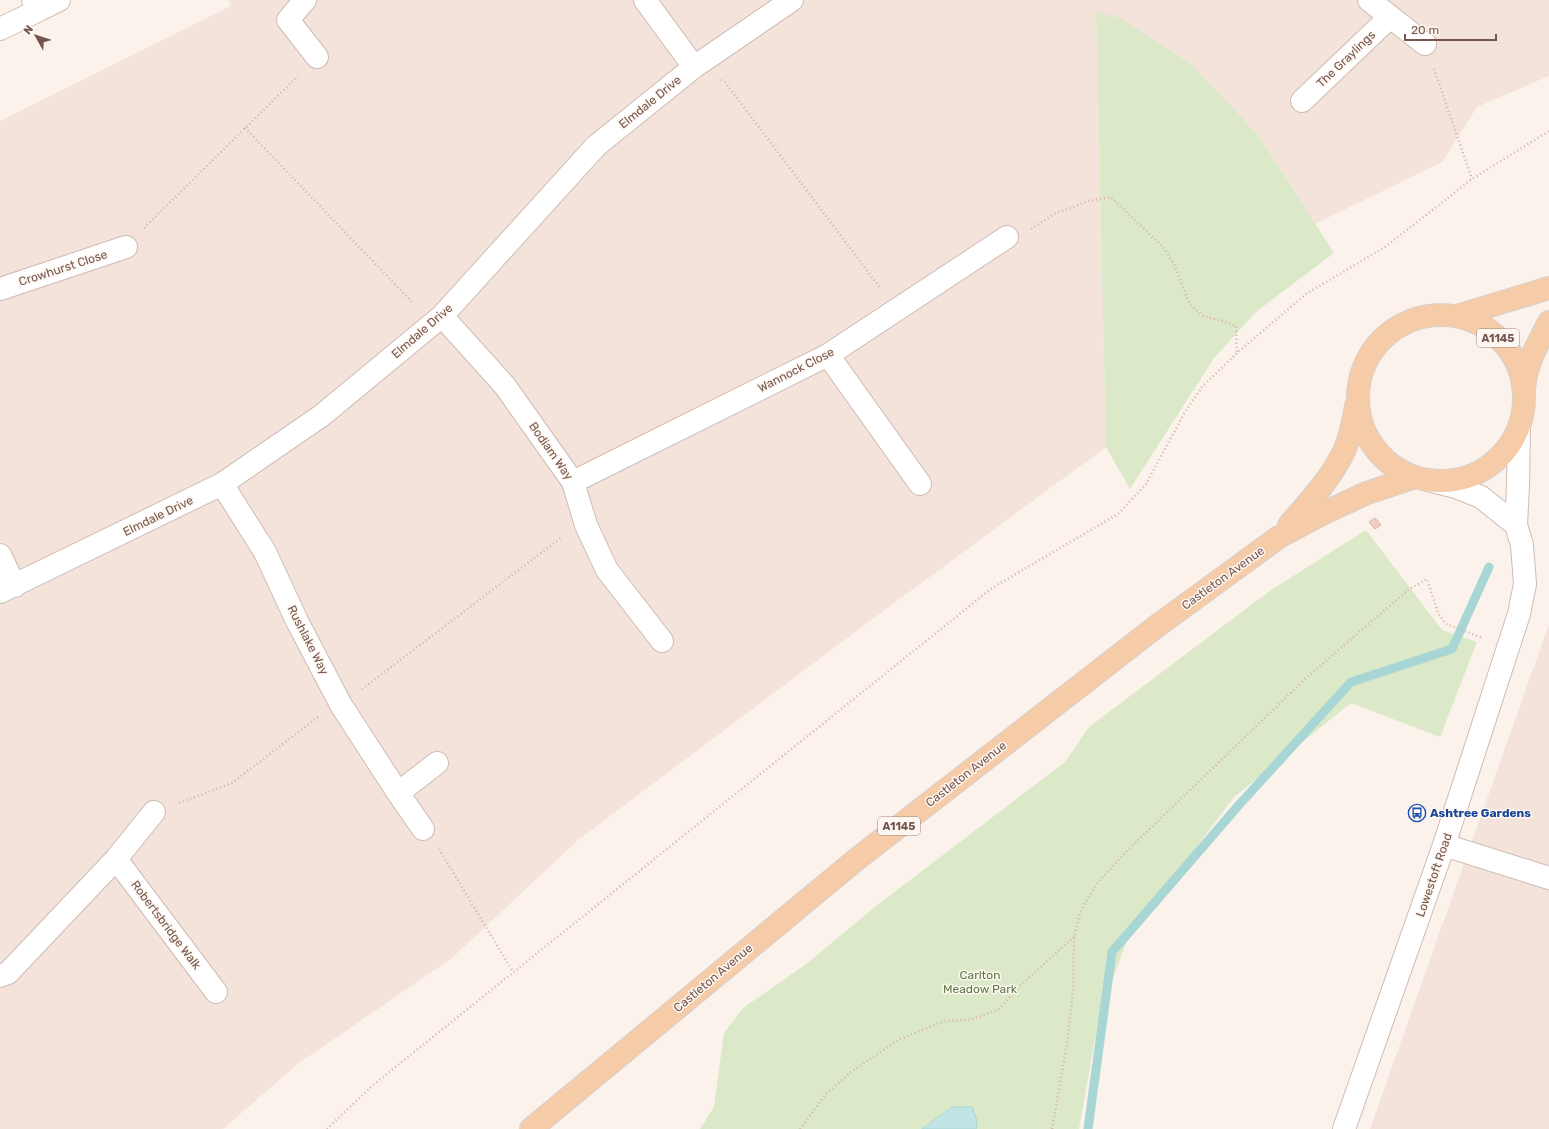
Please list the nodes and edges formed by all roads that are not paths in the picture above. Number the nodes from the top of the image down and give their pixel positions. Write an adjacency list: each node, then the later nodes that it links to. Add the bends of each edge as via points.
1 (59, 0): 6 (street)
2 (305, 0): 10 (street, via 288,20)
3 (645, 0): 11 (street)
4 (792, 0): 11 (street, Elmdale Drive)
5 (1369, 0): 7 (street)
6 (36, 5): 8 (street)
7 (1390, 17): 9 (street); 12 (street, The Graylings)
8 (0, 29)
9 (1425, 44)
10 (317, 57)
11 (694, 67): 17 (street, Elmdale Drive, via 596,146)
12 (1302, 101)
13 (1007, 237): 20 (street, Wannock Close)
14 (126, 247): 16 (street, Crowhurst Close)
15 (1549, 288): 18 (main road, Castleton Avenue / A1145)
16 (0, 289)
17 (442, 316): 25 (street, Bodiam Way, via 505,386); 26 (street, Elmdale Drive, via 321,416)
18 (1457, 316): 21 (main road, Castleton Avenue / A1145, via 1474,321 1503,342 1513,356); 22 (main road, Castleton Avenue / A1145, via 1440,314 1422,317 1406,322 1391,331 1368,357)
19 (1549, 322): 21 (main road, Castleton Avenue / A1145, via 1532,353)
20 (828, 355): 25 (street, Wannock Close); 27 (street)
21 (1524, 389): 23 (main road, Castleton Avenue / A1145)
22 (1358, 390): 24 (main road, Castleton Avenue / A1145, via 1363,427 1371,443 1398,469); 29 (main road, Castleton Avenue / A1145, via 1352,427 1344,451 1316,494)
23 (1518, 427): 24 (main road, Castleton Avenue / A1145, via 1510,444 1483,470 1447,480); 28 (street, Lowestoft Road)
24 (1421, 478): 28 (street, via 1480,496); 29 (main road, Castleton Avenue / A1145, via 1366,492)
25 (573, 482): 32 (street, Bodiam Way, via 586,525 607,570)
26 (222, 484): 31 (street, Elmdale Drive); 34 (street, Rushlake Way, via 266,552 297,621 341,704)
27 (920, 484)
28 (1516, 525): 37 (street, Lowestoft Road, via 1522,546 1525,584 1519,614)
29 (1279, 537): 42 (main road, Castleton Avenue / A1145, via 1150,631 856,859)
30 (0, 555): 31 (street)
31 (7, 589)
32 (662, 641)
33 (437, 763): 34 (street)
34 (398, 793): 36 (street, Rushlake Way)
35 (154, 812): 38 (street)
36 (423, 829)
37 (1444, 845): 39 (street); 43 (street, Lowestoft Road)
38 (116, 859): 40 (street, via 8,973); 41 (street, Robertsbridge Walk)
39 (1549, 878)
40 (0, 976)
41 (216, 992)
42 (531, 1129)
43 (1344, 1129)

